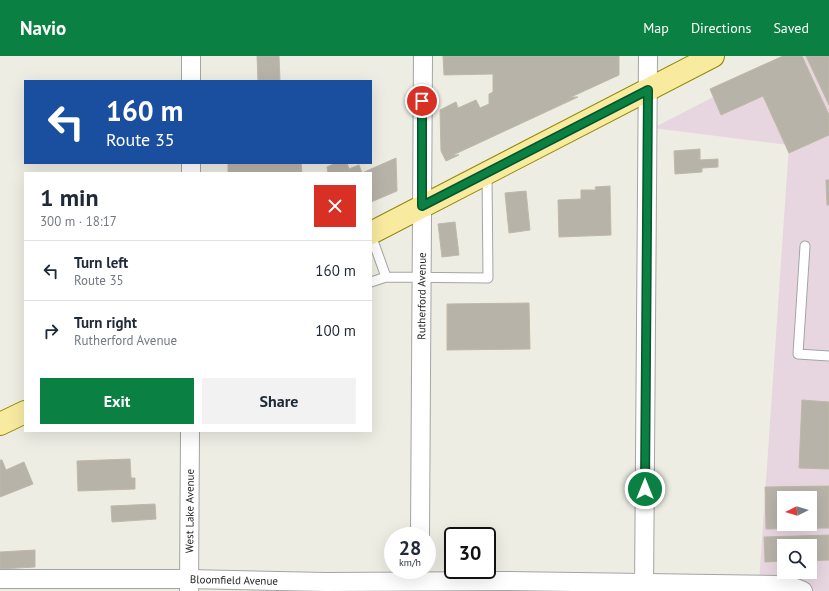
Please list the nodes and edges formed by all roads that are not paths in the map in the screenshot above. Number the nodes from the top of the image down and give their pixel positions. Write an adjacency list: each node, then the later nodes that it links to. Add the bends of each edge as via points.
1 (191, 56): 5 (street)
2 (423, 56): 8 (street, Rutherford Avenue)
3 (648, 56): 6 (street)
4 (713, 56): 6 (main road)
5 (191, 80)
6 (648, 90): 7 (main road); 23 (street)
7 (486, 173): 8 (main road); 13 (lane, via 488,278)
8 (422, 206): 9 (main road); 13 (street, Rutherford Avenue)
9 (372, 233)
10 (372, 237): 12 (lane)
11 (805, 246): 15 (lane, via 798,354)
12 (386, 277): 13 (lane); 14 (lane)
13 (421, 278): 19 (street, Rutherford Avenue)
14 (372, 282)
15 (829, 356)
16 (24, 412): 17 (main road)
17 (0, 424)
18 (190, 432): 22 (street, West Lake Avenue)
19 (420, 527)
20 (0, 579): 22 (street, Bloomfield Avenue)
21 (420, 581): 22 (street, Bloomfield Avenue); 23 (street, Bloomfield Avenue, via 506,581)
22 (188, 585)
23 (644, 587): 24 (street, Bloomfield Avenue, via 779,585)
24 (803, 591)

